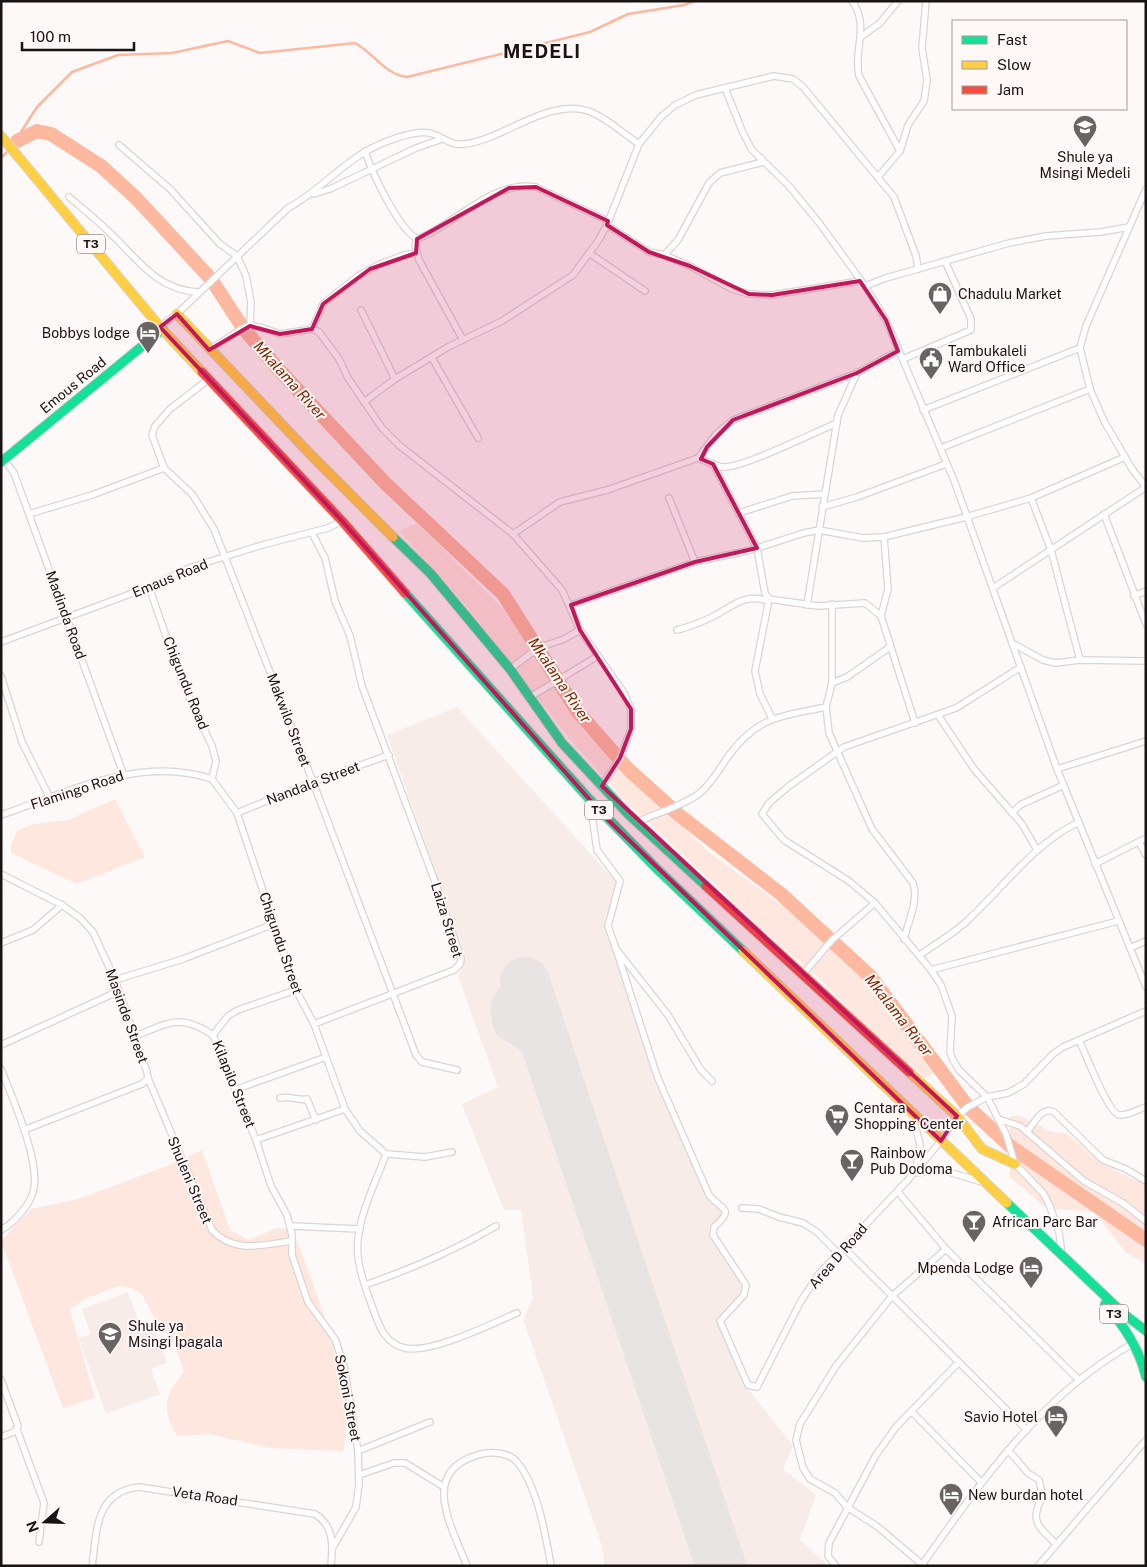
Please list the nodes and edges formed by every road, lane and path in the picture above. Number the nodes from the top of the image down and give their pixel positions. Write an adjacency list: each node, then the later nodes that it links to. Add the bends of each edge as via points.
1 (852, 1): 4 (street, via 860,16)
2 (898, 1): 4 (street, via 880,23)
3 (926, 1): 11 (street, via 922,48 927,80 924,101 908,125)
4 (862, 36): 11 (street, via 856,64 859,76)
5 (725, 88): 8 (street, via 696,95 675,105); 12 (street, via 743,133); 14 (street, via 774,76 793,79)
6 (2, 137): 34 (main road, T3)
7 (442, 139): 8 (street, via 448,143 464,144 546,113 583,110 603,119); 10 (street, via 433,134 414,132); 13 (street)
8 (639, 144): 18 (street)
9 (119, 145): 24 (street, via 170,189 220,244)
10 (365, 151): 13 (street); 16 (street)
11 (900, 151): 14 (street)
12 (763, 162): 23 (street, via 720,173 709,183 678,240); 27 (street, via 789,186 820,224)
13 (371, 170): 16 (street); 20 (street, via 401,225)
14 (878, 177): 26 (street, via 894,197)
15 (1146, 189): 19 (street)
16 (310, 196): 24 (street, via 288,208)
17 (69, 197): 30 (street, via 154,278 174,288)
18 (607, 223): 20 (street, via 536,187 525,185 509,188 486,199); 21 (street); 23 (street, via 649,252)
19 (1129, 227): 25 (street, via 1046,236 987,248); 37 (street, via 1086,326)
20 (416, 239): 22 (street)
21 (589, 253): 29 (street); 36 (street, via 573,275 552,290 485,330)
22 (416, 254): 35 (street, via 380,264 358,276 323,304); 36 (street)
23 (664, 254): 27 (street, via 749,294 772,295)
24 (237, 256): 30 (street); 33 (street, via 246,276 251,302)
25 (946, 261): 26 (street); 41 (street, via 971,319 971,330)
26 (918, 269): 28 (street)
27 (860, 281): 28 (street)
28 (865, 286): 39 (street, via 886,320)
29 (645, 291)
30 (198, 292): 32 (street)
31 (361, 310): 44 (street)
32 (177, 314): 34 (street); 38 (main road)
33 (250, 326): 35 (street, via 280,334); 38 (street)
34 (162, 328): 43 (main road, T3); 53 (main road, Emous Road)
35 (312, 329): 46 (street, via 324,336)
36 (462, 338): 40 (street)
37 (1080, 348): 45 (street); 47 (street)
38 (209, 350): 95 (main road, via 431,574)
39 (898, 351): 41 (street); 42 (street)
40 (432, 358): 44 (street); 49 (street)
41 (903, 359): 47 (street)
42 (857, 373): 48 (street); 52 (street, via 733,420)
43 (209, 379): 56 (street, Makwilo Street, via 170,408 155,426 153,442); 66 (main road, T3)
44 (395, 379): 46 (street)
45 (1090, 389): 50 (street); 51 (street)
46 (364, 402): 69 (street, via 382,428 400,446)
47 (923, 410): 50 (street)
48 (837, 423): 54 (street, via 728,467); 58 (street)
49 (478, 438)
50 (941, 448): 55 (street)
51 (1125, 457): 57 (street); 60 (street)
52 (698, 458): 54 (street); 69 (street, via 607,490 560,502)
53 (2, 460): 62 (street, Madinda Road, via 14,473)
54 (713, 464): 63 (street)
55 (946, 464): 61 (street); 65 (street)
56 (164, 468): 62 (street); 73 (street, Makwilo Street, via 192,494 214,529)
57 (1146, 487): 64 (street)
58 (825, 494): 61 (street); 63 (street, via 792,496)
59 (670, 498): 74 (street)
60 (1031, 498): 65 (street); 72 (street)
61 (822, 507): 67 (street)
62 (29, 514): 84 (street, Madinda Road)
63 (739, 514): 71 (street)
64 (1104, 514): 72 (street); 78 (street)
65 (966, 517): 70 (street); 76 (street)
66 (342, 521): 68 (street, Emaus Road); 113 (main road, T3)
67 (819, 530): 70 (street, via 863,538); 71 (street); 81 (street)
68 (312, 533): 73 (street, Emaus Road); 105 (street, via 325,558 362,686)
69 (513, 534): 82 (street, via 562,590)
70 (884, 537): 83 (street, via 888,590)
71 (757, 548): 74 (street); 79 (street)
72 (1051, 550): 76 (street); 92 (street)
73 (225, 556): 75 (street, Emaus Road); 109 (street, Makwilo Street)
74 (695, 562): 82 (street)
75 (149, 587): 84 (street, Emaus Road); 108 (street, Chigundu Road, via 182,682 212,746 216,761)
76 (993, 588): 89 (street)
77 (1146, 591): 78 (street)
78 (1134, 596): 85 (street)
79 (768, 600): 81 (street); 87 (street, via 745,598 714,616); 101 (street, via 755,671 760,694)
80 (832, 604): 81 (street); 83 (street, via 865,603); 97 (street)
81 (807, 605)
82 (571, 606): 86 (street)
83 (881, 616): 90 (street)
84 (68, 618): 88 (street, Emaus Road); 107 (street, Madinda Road)
85 (1146, 624)
86 (580, 630): 91 (street); 95 (street, via 538,648)
87 (677, 630)
88 (1, 642)
89 (1012, 643): 92 (street, via 1049,662); 94 (street)
90 (890, 647): 97 (street); 102 (street)
91 (598, 656): 98 (street); 111 (street, via 624,693 631,709 631,729 620,758)
92 (1080, 660): 93 (street)
93 (1146, 661)
94 (1021, 667): 100 (street, via 968,701); 106 (street)
95 (510, 669): 98 (main road)
96 (1, 676): 112 (street, via 22,742)
97 (832, 683): 99 (street)
98 (530, 697): 111 (main road, via 562,742)
99 (826, 707): 101 (street); 104 (street, via 829,733)
100 (938, 715): 102 (street); 115 (street, via 974,768)
101 (772, 718): 117 (street, via 746,734 702,791)
102 (914, 723): 104 (street)
103 (1146, 741): 106 (street)
104 (837, 751): 125 (street, via 789,786 769,803 762,814 784,840 848,881); 129 (street, via 872,829 914,883 914,902)
105 (389, 755): 109 (street, Nandala Street); 141 (street, Laiza Street, via 461,959 454,970)
106 (1057, 769): 110 (street)
107 (122, 773): 108 (street, Flamingo Road, via 168,769); 112 (street, Flamingo Road)
108 (212, 779): 114 (street, Chigundu Street)
109 (313, 782): 114 (street, Nandala Street); 141 (street, Makwilo Street)
110 (1064, 785): 115 (street, via 1020,805); 118 (street)
111 (602, 786): 117 (main road)
112 (50, 798): 116 (street, Flamingo Road)
113 (590, 800): 133 (street, via 597,850 620,881 608,926); 158 (main road, T3)
114 (237, 813): 128 (street, Chigundu Street)
115 (1012, 813): 121 (street)
116 (1, 815)
117 (637, 822): 136 (main road)
118 (1079, 822): 121 (street); 123 (street)
119 (1146, 838): 120 (street)
120 (1139, 842): 122 (street); 123 (street)
121 (1037, 850): 134 (street, via 965,923)
122 (1146, 855)
123 (1095, 864): 127 (street)
124 (1, 874): 126 (street, Masinde Street)
125 (874, 903): 129 (street); 136 (street, via 832,940)
126 (62, 905): 131 (street, via 33,930); 137 (street, Masinde Street, via 93,932)
127 (1118, 921): 132 (street); 135 (street)
128 (274, 924): 137 (street, via 183,959); 139 (street, Chigundu Street)
129 (904, 939): 134 (street)
130 (1146, 941): 132 (street)
131 (1, 944)
132 (1130, 948): 138 (street)
133 (616, 949): 152 (street, via 668,1015 701,1070); 182 (street, Area D Road, via 656,1076 709,1195 723,1206 725,1213 714,1227 714,1235 746,1285 744,1295 720,1321 748,1386 757,1388 809,1288)
134 (920, 955): 135 (street)
135 (931, 970): 154 (street, via 941,985 952,1016 950,1052 953,1060)
136 (803, 974): 159 (main road)
137 (115, 980): 140 (street, Masinde Street)
138 (1146, 987)
139 (296, 990): 143 (street, Chigundu Street); 144 (street, Kilapilo Street, via 238,1010 223,1021)
140 (119, 991): 145 (street, Masinde Street); 147 (street)
141 (393, 993): 143 (street, Laiza Street); 150 (street, Makwilo Street, via 419,1060)
142 (1146, 1011): 146 (street)
143 (314, 1024): 148 (street, Chigundu Street)
144 (213, 1035): 145 (street, via 182,1020); 153 (street, Kilapilo Street)
145 (135, 1036): 151 (street, Masinde Street)
146 (1079, 1040): 154 (street, via 1053,1054 1024,1084 1008,1093); 156 (street, via 1114,1112 1119,1115)
147 (1, 1045)
148 (326, 1057): 153 (street); 157 (street, Chigundu Street)
149 (1, 1069): 162 (street)
150 (457, 1070)
151 (148, 1078): 162 (street, Masinde Street, via 142,1084); 179 (street, Shuleni Street, via 212,1230 220,1239 243,1247)
152 (712, 1081)
153 (237, 1088): 164 (street, Kilapilo Street)
154 (987, 1097): 159 (street); 160 (street)
155 (280, 1098): 161 (street, via 308,1099)
156 (1146, 1107)
157 (345, 1109): 161 (street); 167 (street, Chigundu Street, via 360,1131)
158 (911, 1112): 165 (main road, T3); 169 (street, via 920,1138)
159 (957, 1116): 165 (street, Area D Road); 168 (main road, via 982,1149)
160 (998, 1119): 163 (street, via 1020,1126); 168 (street)
161 (316, 1120): 164 (street)
162 (24, 1130): 178 (street, via 35,1173 33,1192 25,1208)
163 (1027, 1132): 170 (street, via 1044,1111 1054,1112 1103,1160); 174 (street, via 1084,1181 1122,1202)
164 (256, 1140): 175 (street, Sokoni Street, via 271,1186)
165 (941, 1141): 169 (street, Area D Road); 171 (main road, T3)
166 (452, 1152): 167 (street, via 425,1157)
167 (386, 1154): 177 (street)
168 (1015, 1164): 183 (street, via 1043,1193 1049,1204 1060,1232)
169 (914, 1173): 171 (street, via 942,1170); 172 (street, Area D Road)
170 (1146, 1181)
171 (986, 1183): 183 (main road, T3)
172 (898, 1192): 180 (street, Area D Road); 181 (street)
173 (742, 1208): 182 (street, via 760,1209 803,1223)
174 (1146, 1221)
175 (291, 1226): 177 (street); 179 (street, Sokoni Street)
176 (496, 1226): 184 (street, via 429,1262)
177 (360, 1229): 184 (street, via 358,1255)
178 (1, 1230)
179 (292, 1241): 200 (street, Sokoni Street, via 293,1259 308,1302 335,1339 344,1366)
180 (844, 1247): 182 (street, Area D Road); 185 (street)
181 (946, 1249): 185 (street); 191 (street)
182 (838, 1253)
183 (1064, 1258): 187 (main road, T3); 188 (main road, T3, via 1127,1329)
184 (365, 1285): 186 (street, via 380,1330 390,1341 405,1348 433,1345)
185 (892, 1296): 189 (street); 204 (street, via 830,1374 800,1424 796,1440 803,1468 810,1479 828,1487)
186 (517, 1313)
187 (1146, 1331)
188 (1134, 1343): 190 (main road, T3); 191 (street)
189 (959, 1362): 193 (street); 196 (street)
190 (1146, 1377)
191 (1078, 1379): 196 (street)
192 (1, 1380): 195 (street, via 16,1419)
193 (911, 1411): 202 (street); 204 (street, via 876,1455)
194 (430, 1422): 200 (street)
195 (16, 1430): 197 (street); 205 (street, via 44,1503)
196 (1027, 1430): 199 (street)
197 (1, 1437)
198 (1146, 1440): 206 (street)
199 (1008, 1450): 202 (street); 206 (street, via 1028,1473 1039,1480 1043,1496 1036,1508 1036,1520 1039,1528)
200 (358, 1451): 201 (street, Sokoni Street)
201 (359, 1475): 203 (street, via 394,1463 405,1463); 207 (street, Sokoni Street, via 356,1507)
202 (981, 1482): 208 (street)
203 (444, 1487): 211 (street, via 445,1511); 212 (street, via 453,1466 468,1457 488,1452 516,1460 544,1525)
204 (847, 1507): 208 (street, via 878,1527); 213 (street, via 827,1549 831,1562)
205 (39, 1542)
206 (1055, 1543): 214 (street)
207 (332, 1549): 209 (street, Veta Road, via 330,1530 315,1514 140,1487 117,1493 103,1508); 210 (street, Veta Road)
208 (923, 1565)
209 (92, 1566)
210 (331, 1566)
211 (468, 1566)
212 (551, 1566)
213 (836, 1566)
214 (1038, 1566)

